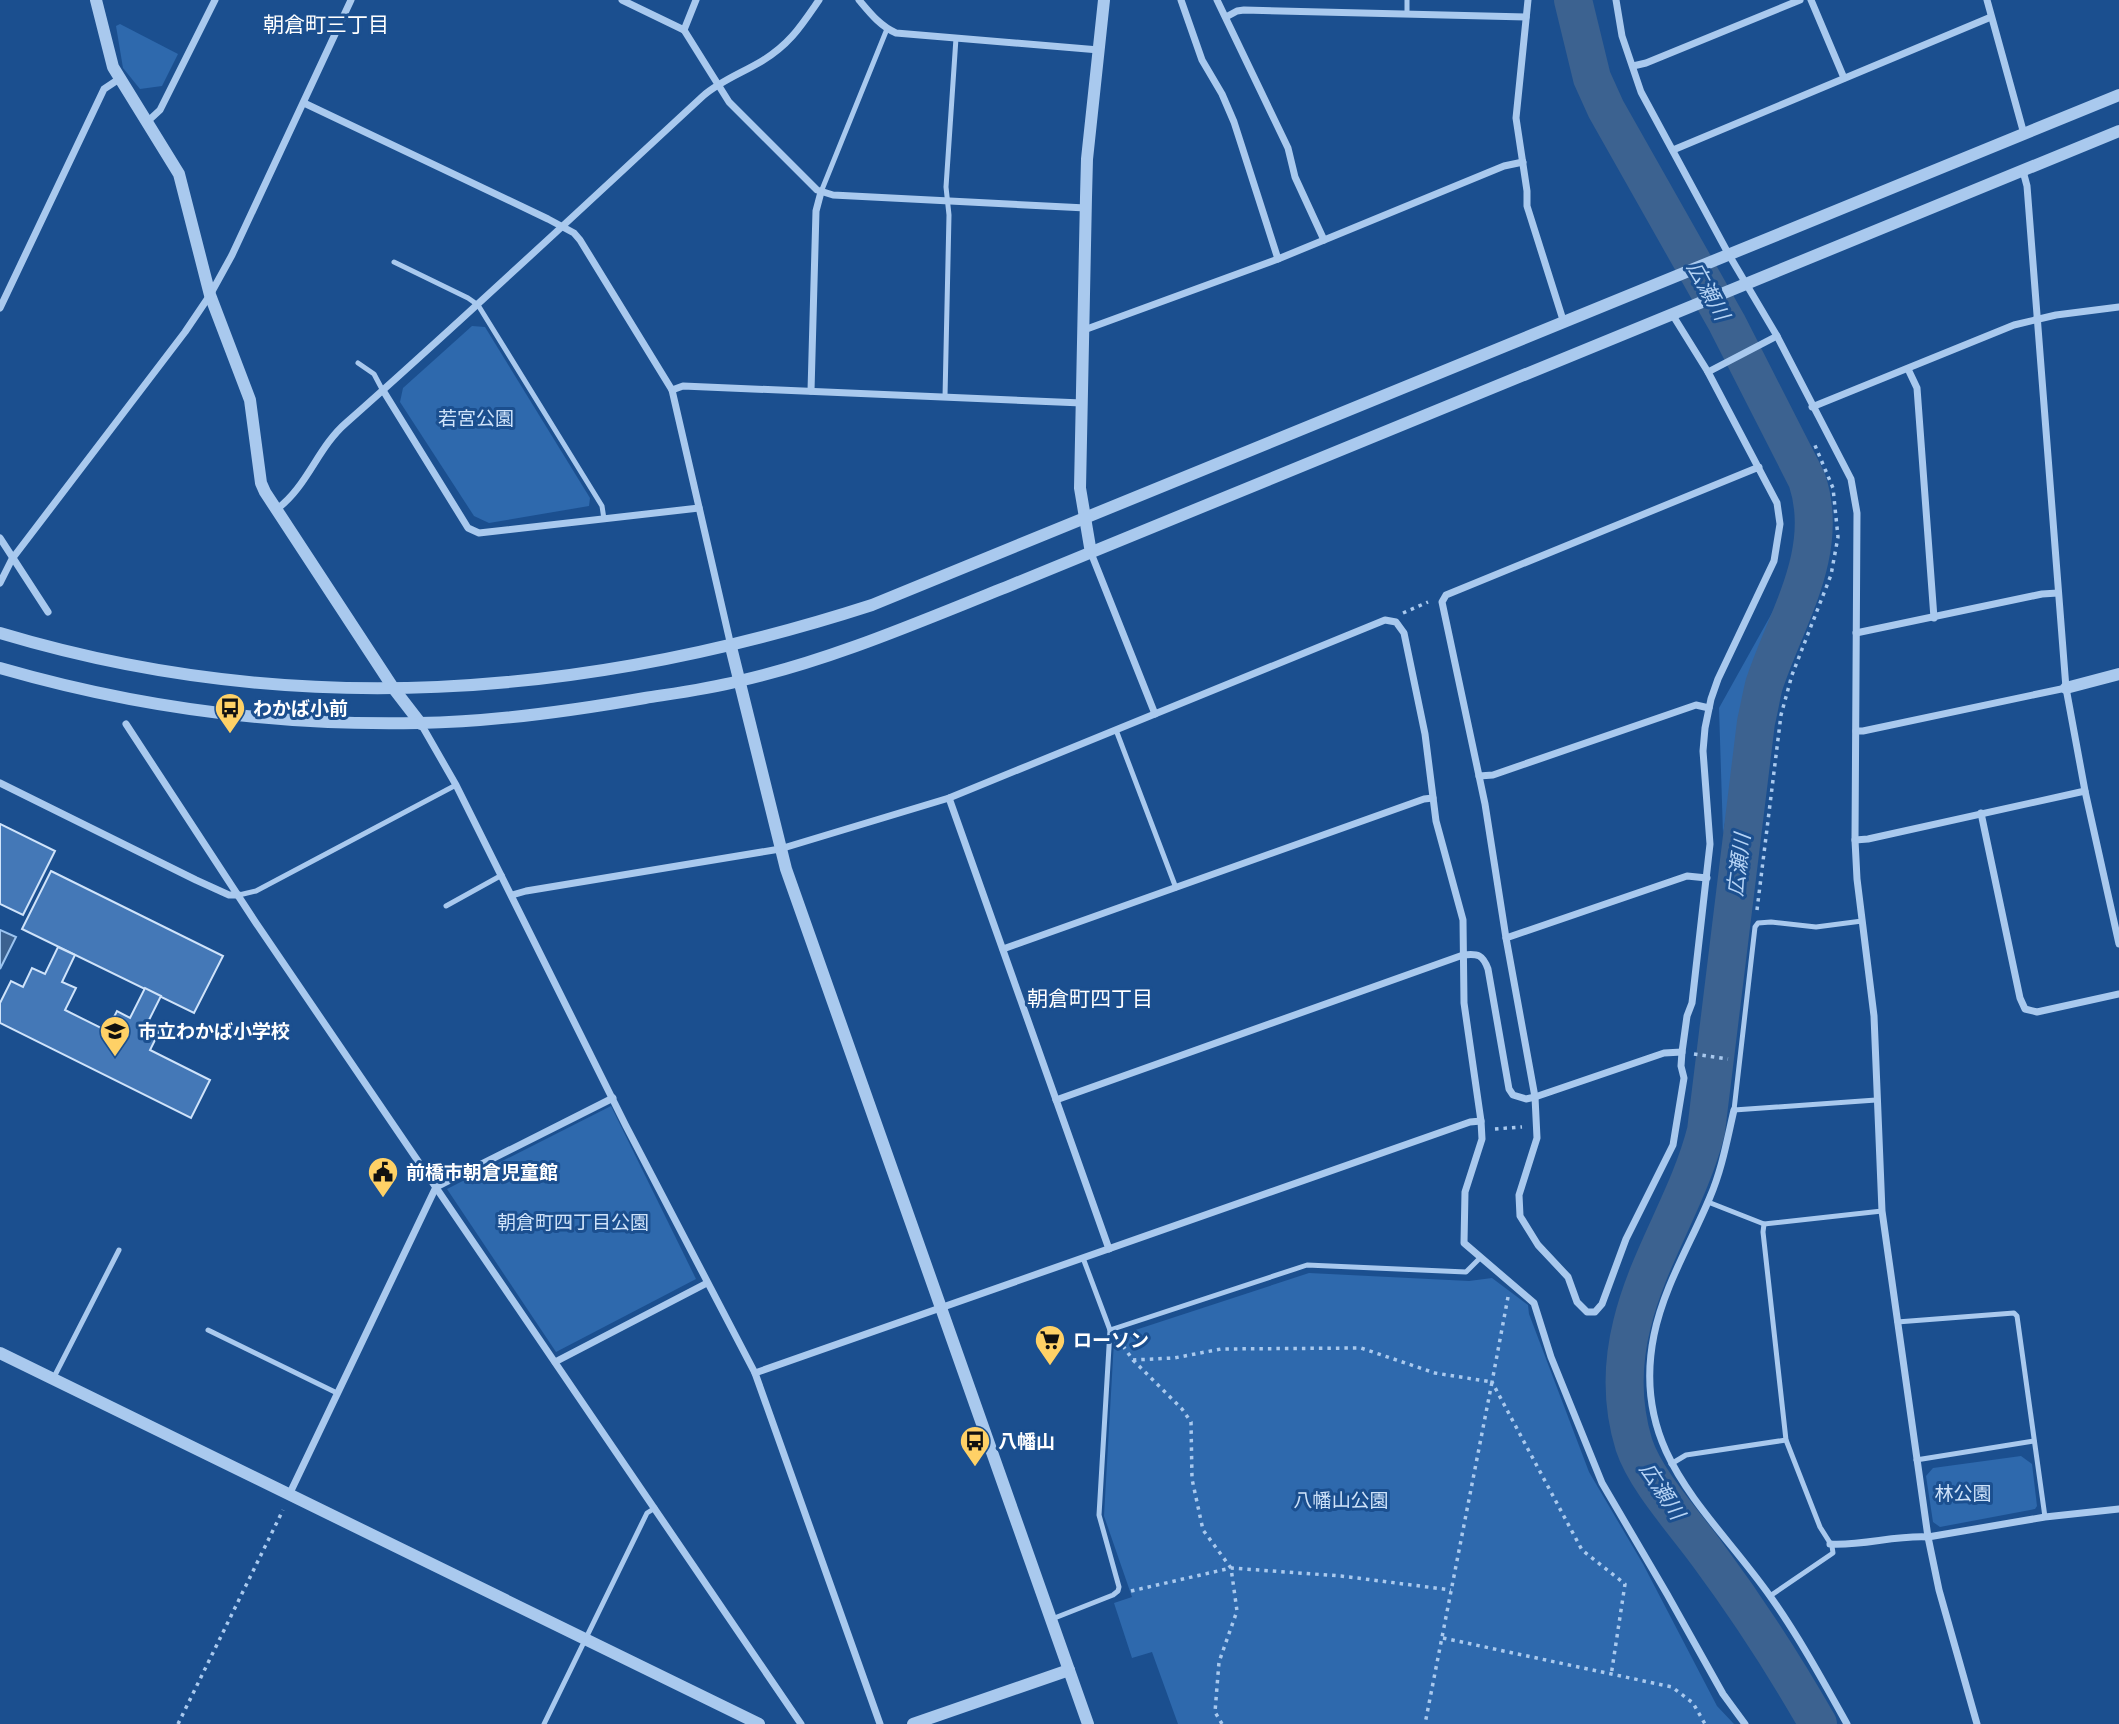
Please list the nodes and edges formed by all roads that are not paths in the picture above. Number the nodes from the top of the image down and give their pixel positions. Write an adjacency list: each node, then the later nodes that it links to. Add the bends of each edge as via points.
1 (96, 0): 27 (street, via 107,51)
2 (215, 0): 31 (street, via 160,110)
3 (351, 0): 30 (street)
4 (622, 0): 22 (street)
5 (696, 0): 22 (street)
6 (819, 0): 28 (street, via 784,45)
7 (859, 0): 21 (street)
8 (1104, 0): 24 (street)
9 (1181, 0): 43 (street, via 1202,60 1234,122)
10 (1217, 0): 19 (street)
11 (1407, 0): 17 (lane)
12 (1528, 0): 20 (street)
13 (1616, 0): 25 (street)
14 (1800, 0): 25 (street)
15 (1811, 0): 26 (street)
16 (1987, 0): 18 (street)
17 (1406, 14): 19 (street, via 1244,10); 20 (street)
18 (1991, 17): 26 (street); 33 (street)
19 (1226, 18): 41 (street, via 1288,148 1295,177)
20 (1526, 18): 35 (street, via 1516,118)
21 (887, 29): 23 (street); 37 (lane)
22 (684, 30): 28 (street)
23 (956, 38): 24 (street); 38 (lane)
24 (1099, 50): 39 (street)
25 (1633, 66): 34 (street, via 1641,92)
26 (1844, 78): 34 (street)
27 (119, 79): 31 (street); 49 (street, via 104,89)
28 (718, 86): 37 (street, via 774,149); 40 (street)
29 (2119, 95): 33 (street)
30 (304, 103): 40 (street); 46 (street)
31 (147, 122): 46 (street, via 179,174)
32 (2119, 131): 36 (street)
33 (2024, 134): 42 (street)
34 (1672, 150): 42 (street)
35 (1523, 162): 41 (street); 52 (street, via 1527,206)
36 (2024, 170): 45 (street); 51 (street)
37 (821, 192): 38 (street); 59 (street, via 816,211)
38 (947, 201): 39 (street); 61 (lane)
39 (1086, 208): 53 (street)
40 (564, 227): 47 (street); 58 (street, via 580,240)
41 (1324, 240): 43 (street)
42 (1722, 257): 45 (street); 52 (street)
43 (1278, 259): 53 (street)
44 (394, 262): 47 (lane)
45 (1745, 283): 50 (street); 54 (street)
46 (209, 295): 66 (street, via 250,400 261,483); 71 (street)
47 (478, 305): 60 (street); 67 (lane, via 602,506)
48 (2119, 307): 51 (street)
49 (0, 308)
50 (1672, 314): 57 (street); 70 (street)
51 (2037, 320): 56 (street); 73 (street)
52 (1564, 323): 68 (street)
53 (1084, 330): 62 (street)
54 (1777, 336): 57 (street); 63 (street)
55 (358, 363): 60 (lane, via 374,374)
56 (1908, 369): 63 (street); 75 (street, via 1917,388)
57 (1708, 372): 64 (street)
58 (672, 390): 59 (street, via 683,386); 65 (street)
59 (811, 391): 61 (street)
60 (384, 392): 66 (street, via 338,430 297,490); 67 (street, via 474,532)
61 (945, 397): 62 (street)
62 (1082, 402): 68 (street)
63 (1812, 407): 77 (street, via 1851,479 1855,496)
64 (1759, 467): 84 (street, via 1777,503 1774,561); 90 (street, via 1446,595 1442,610)
65 (699, 508): 67 (street); 78 (street)
66 (276, 509): 83 (street)
67 (604, 519)
68 (1084, 519): 70 (street); 78 (street, via 872,605)
69 (0, 538): 71 (street)
70 (1091, 552): 81 (street, via 881,637); 85 (street)
71 (12, 559): 72 (street); 74 (street)
72 (0, 583)
73 (2059, 593): 75 (street); 82 (street)
74 (48, 612)
75 (1934, 618): 77 (street)
76 (0, 633): 83 (street, via 112,661 218,678)
77 (1856, 633): 89 (street)
78 (731, 647): 81 (street); 83 (street, via 534,681)
79 (0, 668): 86 (street, via 73,687 212,711 346,723)
80 (2119, 674): 82 (street)
81 (739, 682): 86 (street, via 564,712); 98 (street)
82 (2066, 688): 89 (street); 93 (street)
83 (394, 689): 86 (street)
84 (1709, 708): 90 (street, via 1696,705); 100 (street, via 1703,751 1709,818)
85 (1155, 714): 88 (street); 95 (street, via 1385,620 1396,622 1404,633)
86 (421, 723): 92 (street)
87 (126, 724): 102 (street)
88 (1116, 730): 94 (street); 101 (lane)
89 (1856, 731): 97 (street)
90 (1479, 776): 106 (street)
91 (0, 783): 102 (street, via 223,893)
92 (456, 785): 99 (street); 102 (lane, via 256,891)
93 (2085, 790): 96 (street); 107 (street)
94 (949, 798): 98 (street); 108 (street)
95 (1433, 798): 101 (street); 109 (street, via 1462,910)
96 (1981, 813): 97 (street); 110 (street, via 2025,1009 2037,1012)
97 (1855, 840): 105 (street)
98 (780, 849): 103 (street); 127 (street)
99 (502, 875): 103 (street); 104 (lane)
100 (1707, 878): 106 (street, via 1687,876); 111 (street)
101 (1175, 888): 108 (street)
102 (239, 894): 118 (street)
103 (512, 895): 113 (street)
104 (446, 906)
105 (1862, 921): 115 (street, via 1874,1016); 116 (lane, via 1816,927 1771,922 1755,927)
106 (1506, 938): 112 (street)
107 (2119, 944)
108 (1003, 950): 114 (street)
109 (1463, 955): 112 (street, via 1475,954 1485,960 1509,1089 1518,1098); 114 (street); 117 (street, via 1464,1003)
110 (2119, 994)
111 (1686, 1053): 112 (street, via 1664,1053); 112 (street, via 1673,1145 1595,1312 1580,1307 1568,1277 1538,1245 1520,1216 1519,1195 1537,1138)
112 (1535, 1097)
113 (613, 1098): 118 (street); 126 (street)
114 (1056, 1100): 122 (street)
115 (1876, 1100): 116 (lane); 120 (street)
116 (1734, 1110): 119 (street)
117 (1481, 1121): 122 (street); 125 (street, via 1481,1143 1465,1192 1463,1237 1465,1246)
118 (436, 1187): 132 (street); 135 (street)
119 (1708, 1202): 121 (lane); 139 (street, via 1683,1252 1654,1338 1650,1397 1657,1432)
120 (1882, 1211): 121 (lane); 128 (street)
121 (1764, 1224): 136 (lane)
122 (1109, 1249): 124 (street)
123 (119, 1250): 134 (lane)
124 (1083, 1258): 127 (street); 130 (lane)
125 (1480, 1258): 130 (lane, via 1466,1272 1307,1265); 156 (street, via 1534,1303 1550,1357 1611,1502 1723,1695)
126 (707, 1283): 132 (street); 133 (street)
127 (940, 1310): 133 (street); 147 (street)
128 (1897, 1322): 137 (lane, via 2014,1313); 138 (street)
129 (208, 1330): 135 (lane)
130 (1110, 1331): 147 (lane, via 1099,1516 1118,1591)
131 (0, 1353): 134 (street)
132 (555, 1362): 141 (street)
133 (755, 1373): 153 (street)
134 (53, 1379): 140 (street)
135 (337, 1393): 140 (street)
136 (1786, 1440): 139 (lane, via 1686,1455); 145 (lane)
137 (2034, 1441): 138 (lane); 143 (lane)
138 (1916, 1460): 144 (street)
139 (1671, 1464): 146 (street)
140 (289, 1495): 148 (street)
141 (655, 1508): 148 (lane, via 647,1513); 152 (street)
142 (2119, 1510): 143 (street)
143 (2045, 1517): 144 (street)
144 (1928, 1537): 145 (street); 158 (street)
145 (1830, 1544): 146 (lane, via 1830,1558)
146 (1770, 1596): 157 (street)
147 (1051, 1619): 149 (street)
148 (585, 1639): 150 (lane); 151 (street)
149 (1069, 1670): 154 (street); 155 (street)
150 (544, 1724)
151 (759, 1724)
152 (802, 1724)
153 (880, 1724)
154 (913, 1724)
155 (1088, 1724)
156 (1745, 1724)
157 (1847, 1724)
158 (1977, 1724)

